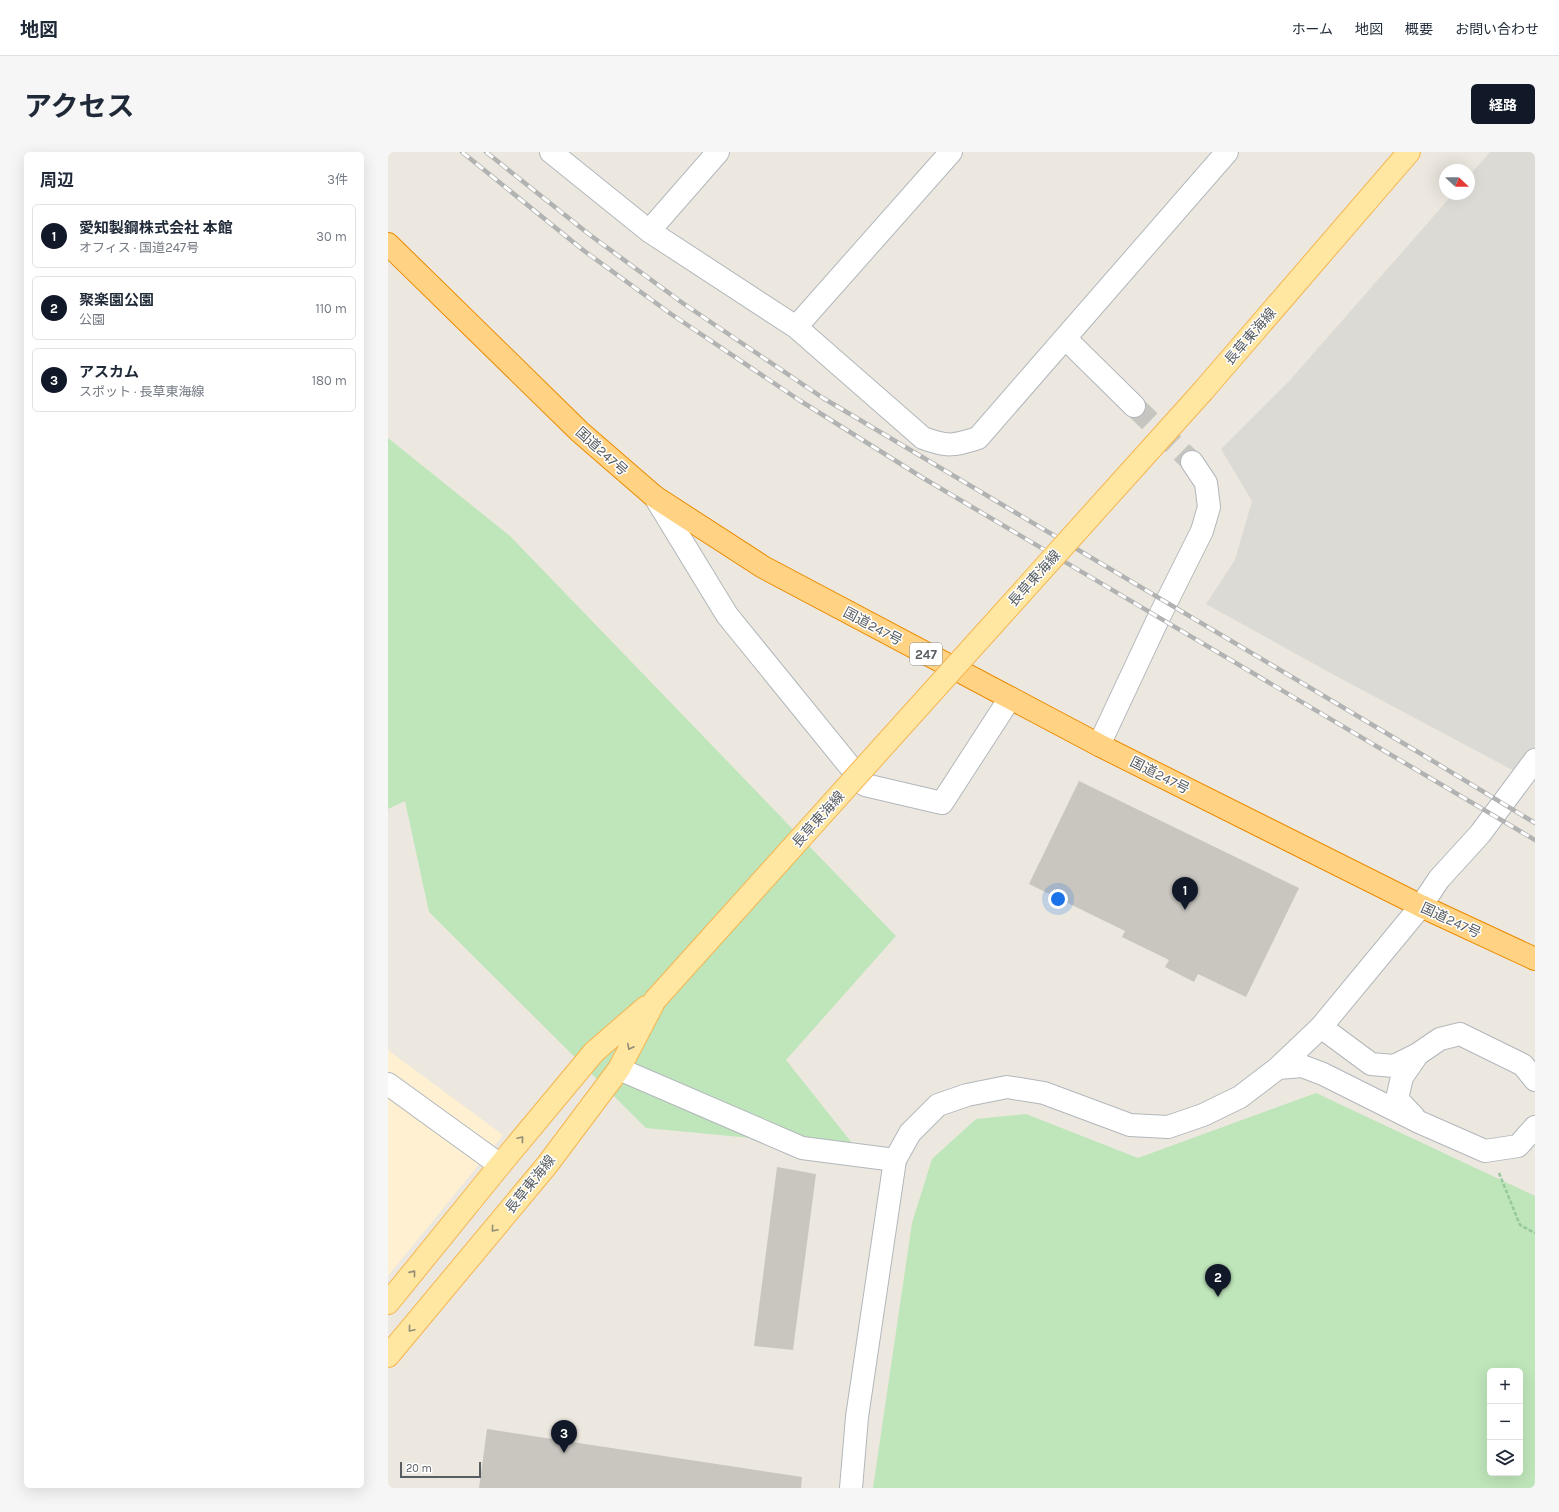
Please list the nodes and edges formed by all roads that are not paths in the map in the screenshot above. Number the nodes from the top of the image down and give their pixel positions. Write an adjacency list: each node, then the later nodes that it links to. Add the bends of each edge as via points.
1 (551, 152): 6 (street)
2 (718, 152): 6 (street)
3 (951, 152): 8 (street)
4 (1227, 152): 9 (street)
5 (1409, 152): 18 (main road, 長草東海線, bridge, via 1203,391)
6 (649, 231): 8 (street)
7 (388, 244): 12 (highway, 国道247号 / 247, via 580,432)
8 (796, 327): 9 (street, via 923,438 939,444 956,445 978,438)
9 (1065, 338): 10 (street)
10 (1134, 406)
11 (1192, 462): 14 (street, via 1206,483 1209,507 1202,531)
12 (655, 497): 13 (highway, 国道247号 / 247, via 763,568); 13 (street, via 727,615 865,785 942,803)
13 (1010, 698): 14 (highway, 国道247号 / 247)
14 (1099, 745): 16 (highway, 国道247号 / 247)
15 (1535, 760): 16 (street, via 1480,834 1439,879)
16 (1421, 906): 17 (highway, 国道247号 / 247); 19 (street)
17 (1535, 959)
18 (655, 1000): 22 (main road, 長草東海線, one-way to 22); 28 (main road, 長草東海線, one-way to 18, via 594,1052)
19 (1321, 1027): 20 (street, via 1371,1064 1394,1066); 21 (street)
20 (1418, 1054): 23 (street, via 1440,1039 1460,1034 1523,1065); 25 (street, via 1402,1077 1398,1100)
21 (1278, 1068): 25 (street, via 1302,1066 1323,1074); 27 (street, via 1240,1097 1203,1115 1168,1127 1130,1125 1044,1093 1007,1087 967,1095 938,1105 910,1133)
22 (619, 1069): 27 (street, via 802,1148); 30 (main road, 長草東海線, one-way to 30, via 547,1164)
23 (1535, 1080)
24 (388, 1084): 28 (street)
25 (1419, 1122): 26 (street, via 1485,1151 1518,1146)
26 (1535, 1127)
27 (895, 1160): 31 (street, via 857,1417)
28 (500, 1165): 29 (main road, 長草東海線, one-way to 28)
29 (388, 1303)
30 (388, 1356)
31 (851, 1488)

